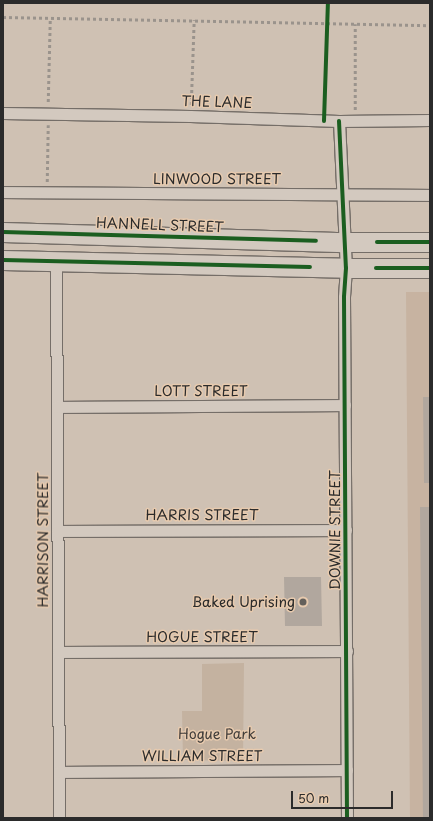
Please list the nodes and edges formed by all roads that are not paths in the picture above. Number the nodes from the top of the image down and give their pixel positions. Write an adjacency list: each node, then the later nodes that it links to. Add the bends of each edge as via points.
1 (3, 113): 3 (street, THE LANE)
2 (430, 120): 3 (street, THE LANE)
3 (338, 121): 5 (street, DOWNIE STREET)
4 (3, 192): 5 (street, LINWOOD STREET)
5 (342, 195): 6 (street, LINWOOD STREET); 8 (street, DOWNIE STREET)
6 (430, 195)
7 (3, 232): 8 (highway, HANNELL STREET)
8 (345, 242): 9 (highway, HANNELL STREET); 12 (street, DOWNIE STREET)
9 (430, 242)
10 (3, 260): 11 (highway)
11 (56, 262): 12 (highway); 15 (street, HARRISON STREET)
12 (346, 268): 13 (highway); 14 (street, DOWNIE STREET)
13 (430, 268)
14 (345, 405): 15 (street, LOTT STREET); 16 (street, DOWNIE STREET)
15 (57, 407): 17 (street, HARRISON STREET)
16 (346, 530): 17 (street, HARRIS STREET); 18 (street, DOWNIE STREET)
17 (57, 531): 19 (street, HARRISON STREET)
18 (347, 651): 19 (street, HOGUE STREET); 20 (street, DOWNIE STREET)
19 (58, 652): 21 (street, HARRISON STREET)
20 (347, 770): 21 (street, WILLIAM STREET); 23 (street, DOWNIE STREET)
21 (59, 772): 22 (street, HARRISON STREET)
22 (59, 818)
23 (347, 818)

